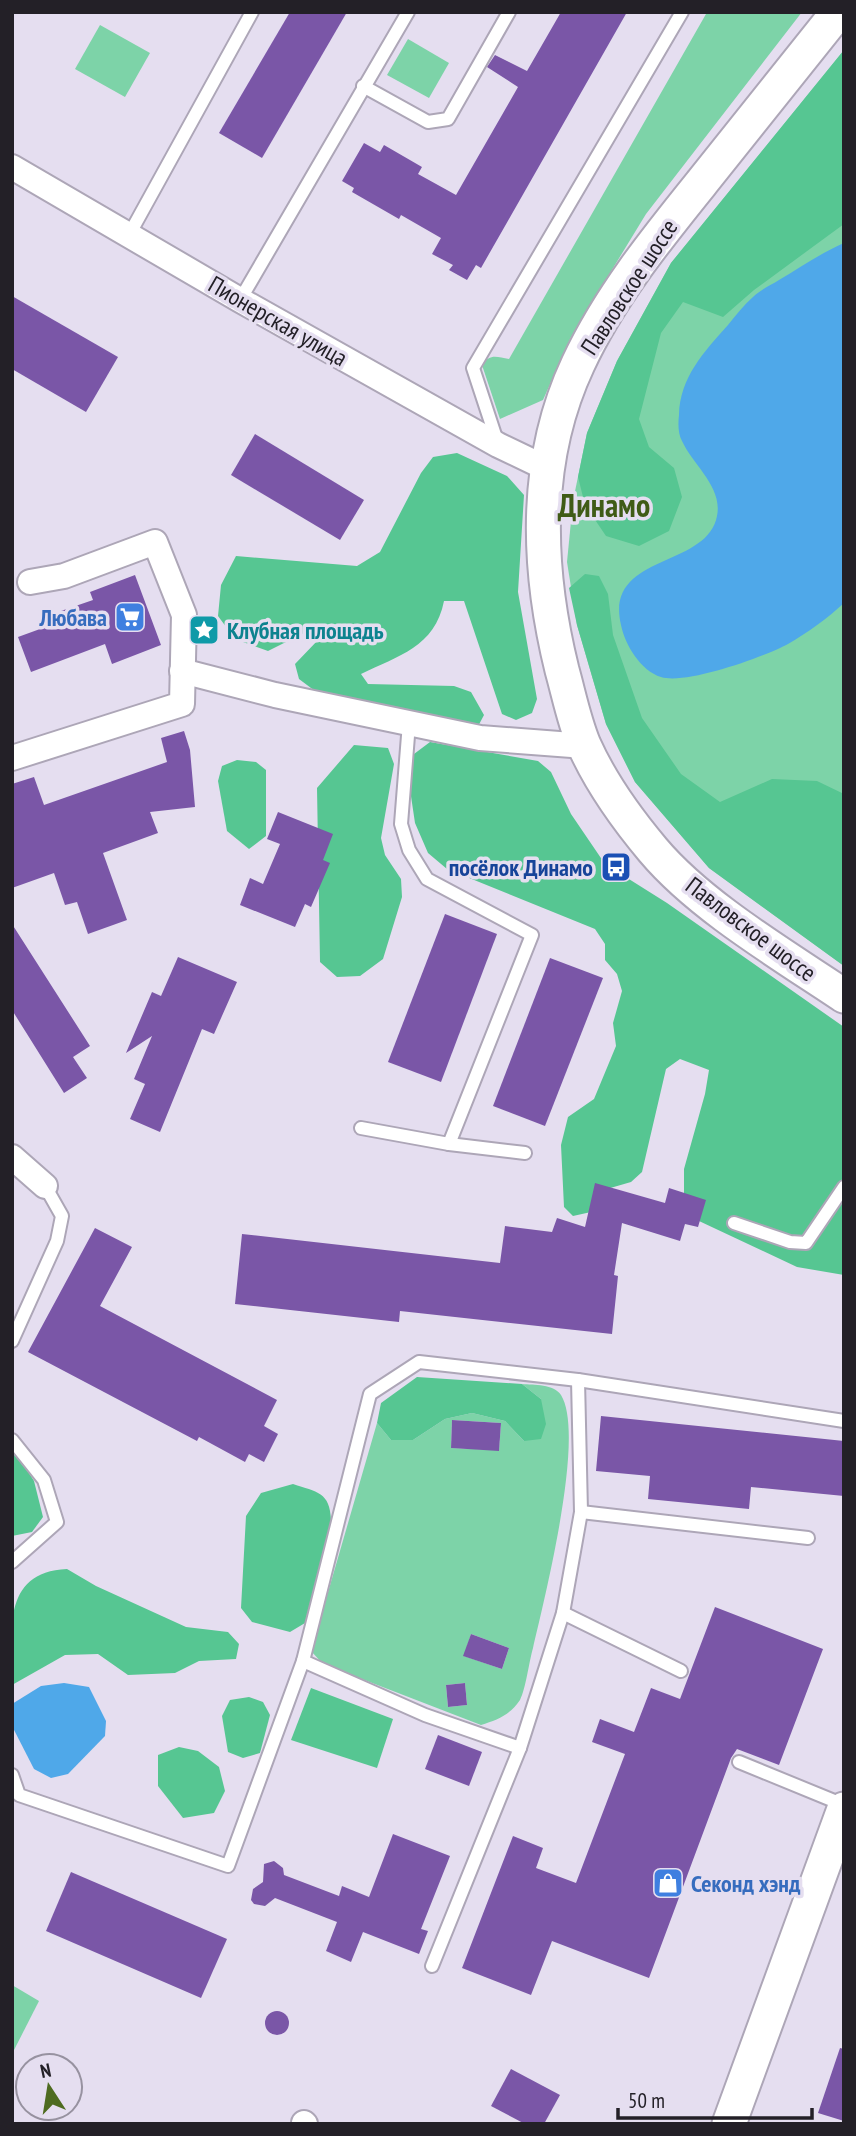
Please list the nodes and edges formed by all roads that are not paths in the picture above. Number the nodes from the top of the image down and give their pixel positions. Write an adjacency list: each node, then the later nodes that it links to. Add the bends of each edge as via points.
1 (252, 12): 8 (lane)
2 (408, 12): 6 (lane)
3 (509, 12): 6 (lane, via 448,119 428,122)
4 (682, 12): 10 (lane, via 472,368)
5 (838, 12): 11 (main road, Павловское шоссе, via 614,299 578,364 558,415)
6 (363, 86): 9 (lane)
7 (12, 167): 8 (street, Пионерская улица)
8 (129, 235): 9 (street, Пионерская улица)
9 (240, 300): 10 (street, Пионерская улица)
10 (498, 445): 11 (street, Пионерская улица)
11 (546, 468): 15 (main road, Павловское шоссе, via 543,547 552,629)
12 (25, 582): 13 (street, via 64,576 155,542 184,615)
13 (183, 671): 14 (street); 16 (street, via 182,704)
14 (409, 723): 15 (street, via 480,738); 19 (lane, via 401,824 410,850 427,878 532,935)
15 (585, 746): 17 (main road, Павловское шоссе, via 609,790 654,852 705,900)
16 (12, 758)
17 (844, 996)
18 (360, 1128): 19 (lane)
19 (449, 1143): 20 (lane)
20 (525, 1153)
21 (12, 1157): 22 (street)
22 (45, 1186): 25 (lane, via 62,1216 57,1241)
23 (844, 1187): 24 (lane, via 806,1242 790,1242)
24 (734, 1223)
25 (12, 1341)
26 (578, 1380): 27 (lane); 29 (lane); 33 (lane, via 419,1362 370,1394)
27 (844, 1421)
28 (12, 1440): 31 (lane, via 44,1480 57,1521)
29 (581, 1512): 30 (lane); 32 (lane)
30 (808, 1538)
31 (12, 1562)
32 (563, 1613): 34 (lane); 35 (lane)
33 (303, 1661): 35 (lane, via 425,1715); 37 (lane, via 228,1866 19,1795)
34 (681, 1671)
35 (520, 1748): 39 (lane)
36 (739, 1762): 38 (lane)
37 (12, 1775)
38 (844, 1807): 40 (main road)
39 (432, 1966)
40 (729, 2124)

